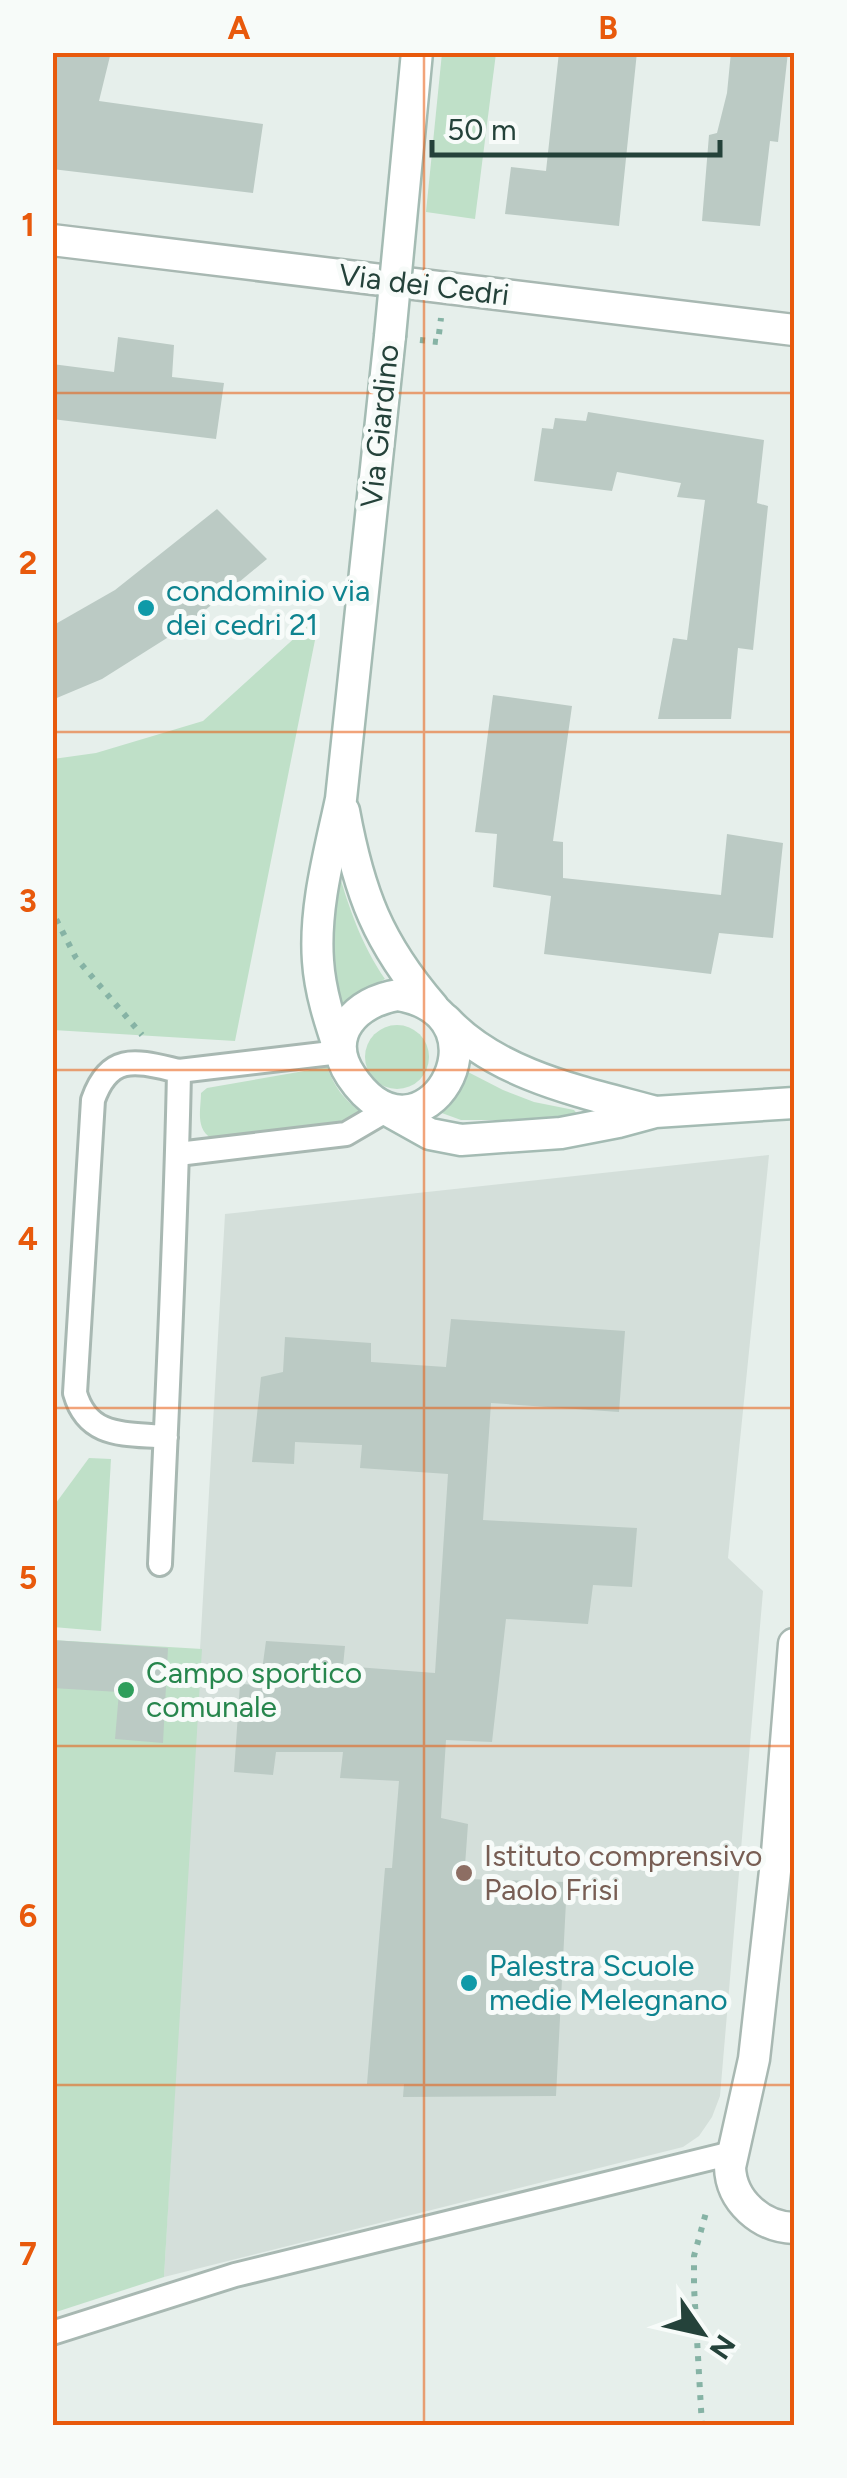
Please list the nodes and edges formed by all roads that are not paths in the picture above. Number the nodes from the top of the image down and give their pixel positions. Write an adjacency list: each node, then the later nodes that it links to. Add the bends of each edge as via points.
1 (417, 52): 4 (street, Via Giardino, bridge)
2 (52, 240): 3 (street, Via dei Cedri)
3 (794, 330)
4 (342, 798): 5 (street, Via Giardino, via 356,872 376,926); 6 (street, Via Giardino, via 317,946)
5 (437, 1011): 6 (street, Via Giardino, via 417,998 380,998 351,1019); 9 (street, Via Giardino, via 454,1043 449,1079 424,1105); 10 (street, Via Giardino, via 458,1033 512,1066)
6 (340, 1052): 7 (lane); 9 (street, Via Giardino, via 356,1084)
7 (180, 1071): 11 (lane); 12 (lane, via 124,1063 104,1075 93,1100 74,1381 79,1407 94,1426)
8 (794, 1103): 10 (street, Via Giardino)
9 (387, 1110): 10 (street, Via Giardino, via 430,1134 461,1140 561,1133); 11 (lane, via 346,1134)
10 (655, 1112)
11 (178, 1154): 12 (lane)
12 (166, 1437): 13 (lane)
13 (160, 1564)
14 (794, 1644): 15 (street)
15 (786, 1852): 16 (street, via 752,2076)
16 (732, 2153): 17 (street, via 736,2194 768,2222); 18 (lane, via 235,2275)
17 (794, 2228)
18 (52, 2333)

